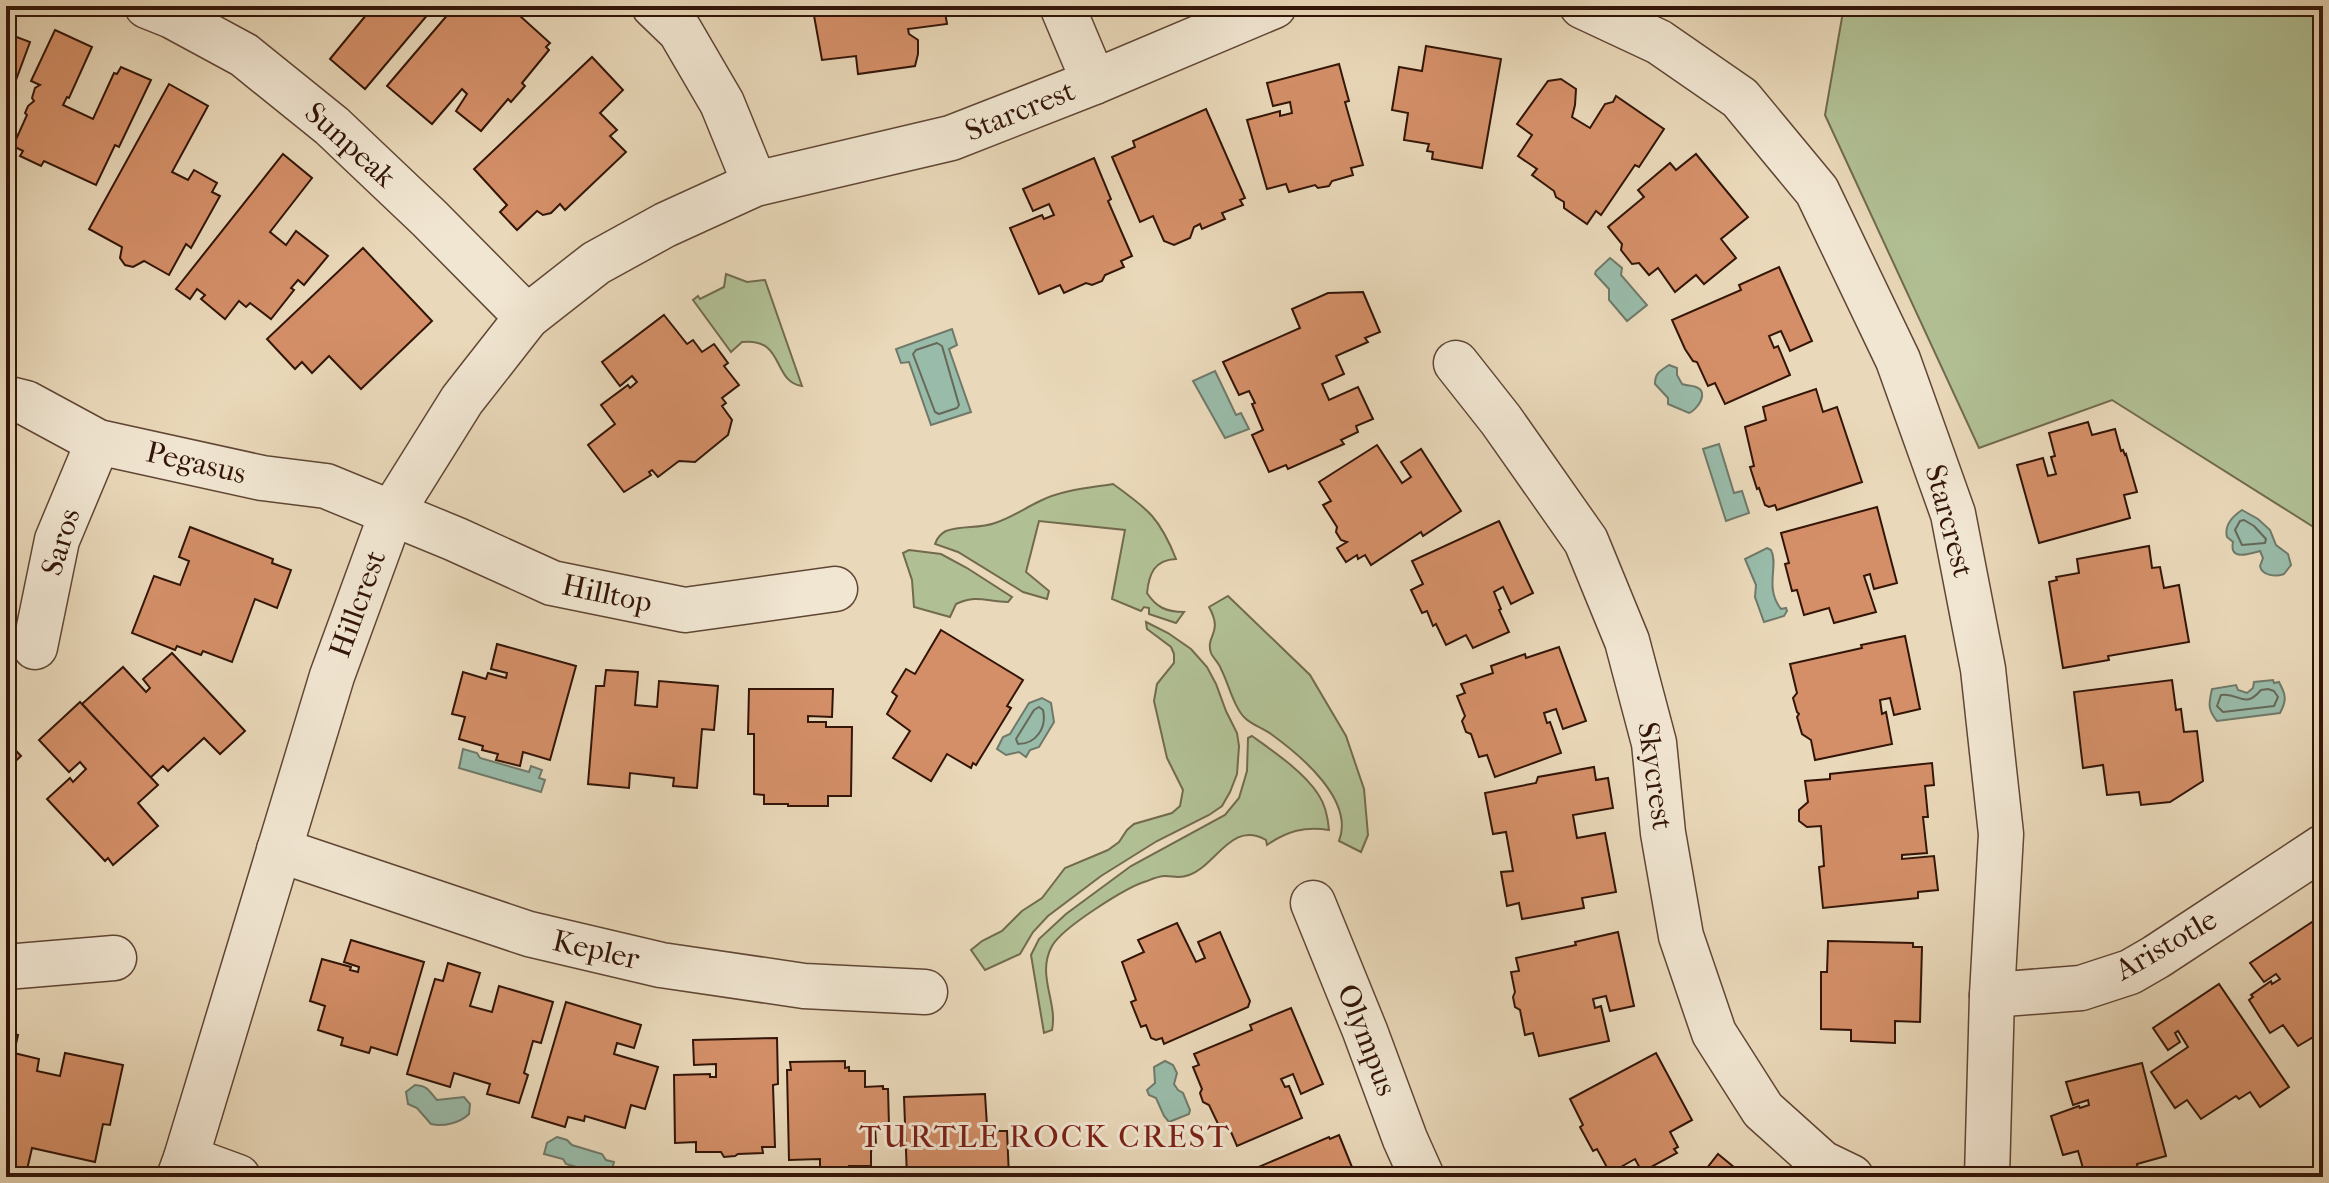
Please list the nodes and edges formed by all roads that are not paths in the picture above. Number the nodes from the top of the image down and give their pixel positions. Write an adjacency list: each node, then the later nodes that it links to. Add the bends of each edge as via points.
1 (147, 6): 8 (street, Sunpeak, via 244,55 332,126)
2 (654, 6): 7 (street, via 680,31 722,103)
3 (1062, 6): 6 (street)
4 (1274, 6): 6 (street, Starcrest)
5 (1582, 6): 21 (street, Starcrest, via 1659,42 1740,98 1817,191 1898,360 1953,514 1983,669 2001,834)
6 (1094, 82): 7 (street, Starcrest, via 951,138)
7 (755, 184): 8 (street, Hillcrest, via 596,263)
8 (527, 317): 12 (street, Hillcrest, via 462,400)
9 (1456, 363): 25 (street, Skycrest, via 1586,541 1627,641 1654,743 1681,936 1714,1033 1763,1110 1822,1163)
10 (6, 398): 11 (street, Pegasus, via 26,403)
11 (98, 442): 12 (street, Pegasus, via 262,478 326,486); 14 (street, Saros, via 57,540)
12 (392, 512): 13 (street, Hilltop, via 552,583 685,610); 16 (street, Hillcrest, via 332,676)
13 (835, 589)
14 (35, 647)
15 (2323, 847): 21 (street, Aristotle, via 2130,972 2081,988)
16 (279, 850): 20 (street, Kepler, via 529,934 661,965 804,986); 22 (street, Hillcrest)
17 (1313, 903): 24 (street, Olympus)
18 (114, 958): 19 (street)
19 (6, 967)
20 (925, 992)
21 (1992, 995): 26 (street, Starcrest)
22 (182, 1168): 23 (street)
23 (238, 1177)
24 (1422, 1177)
25 (1851, 1177)
26 (1987, 1177)

